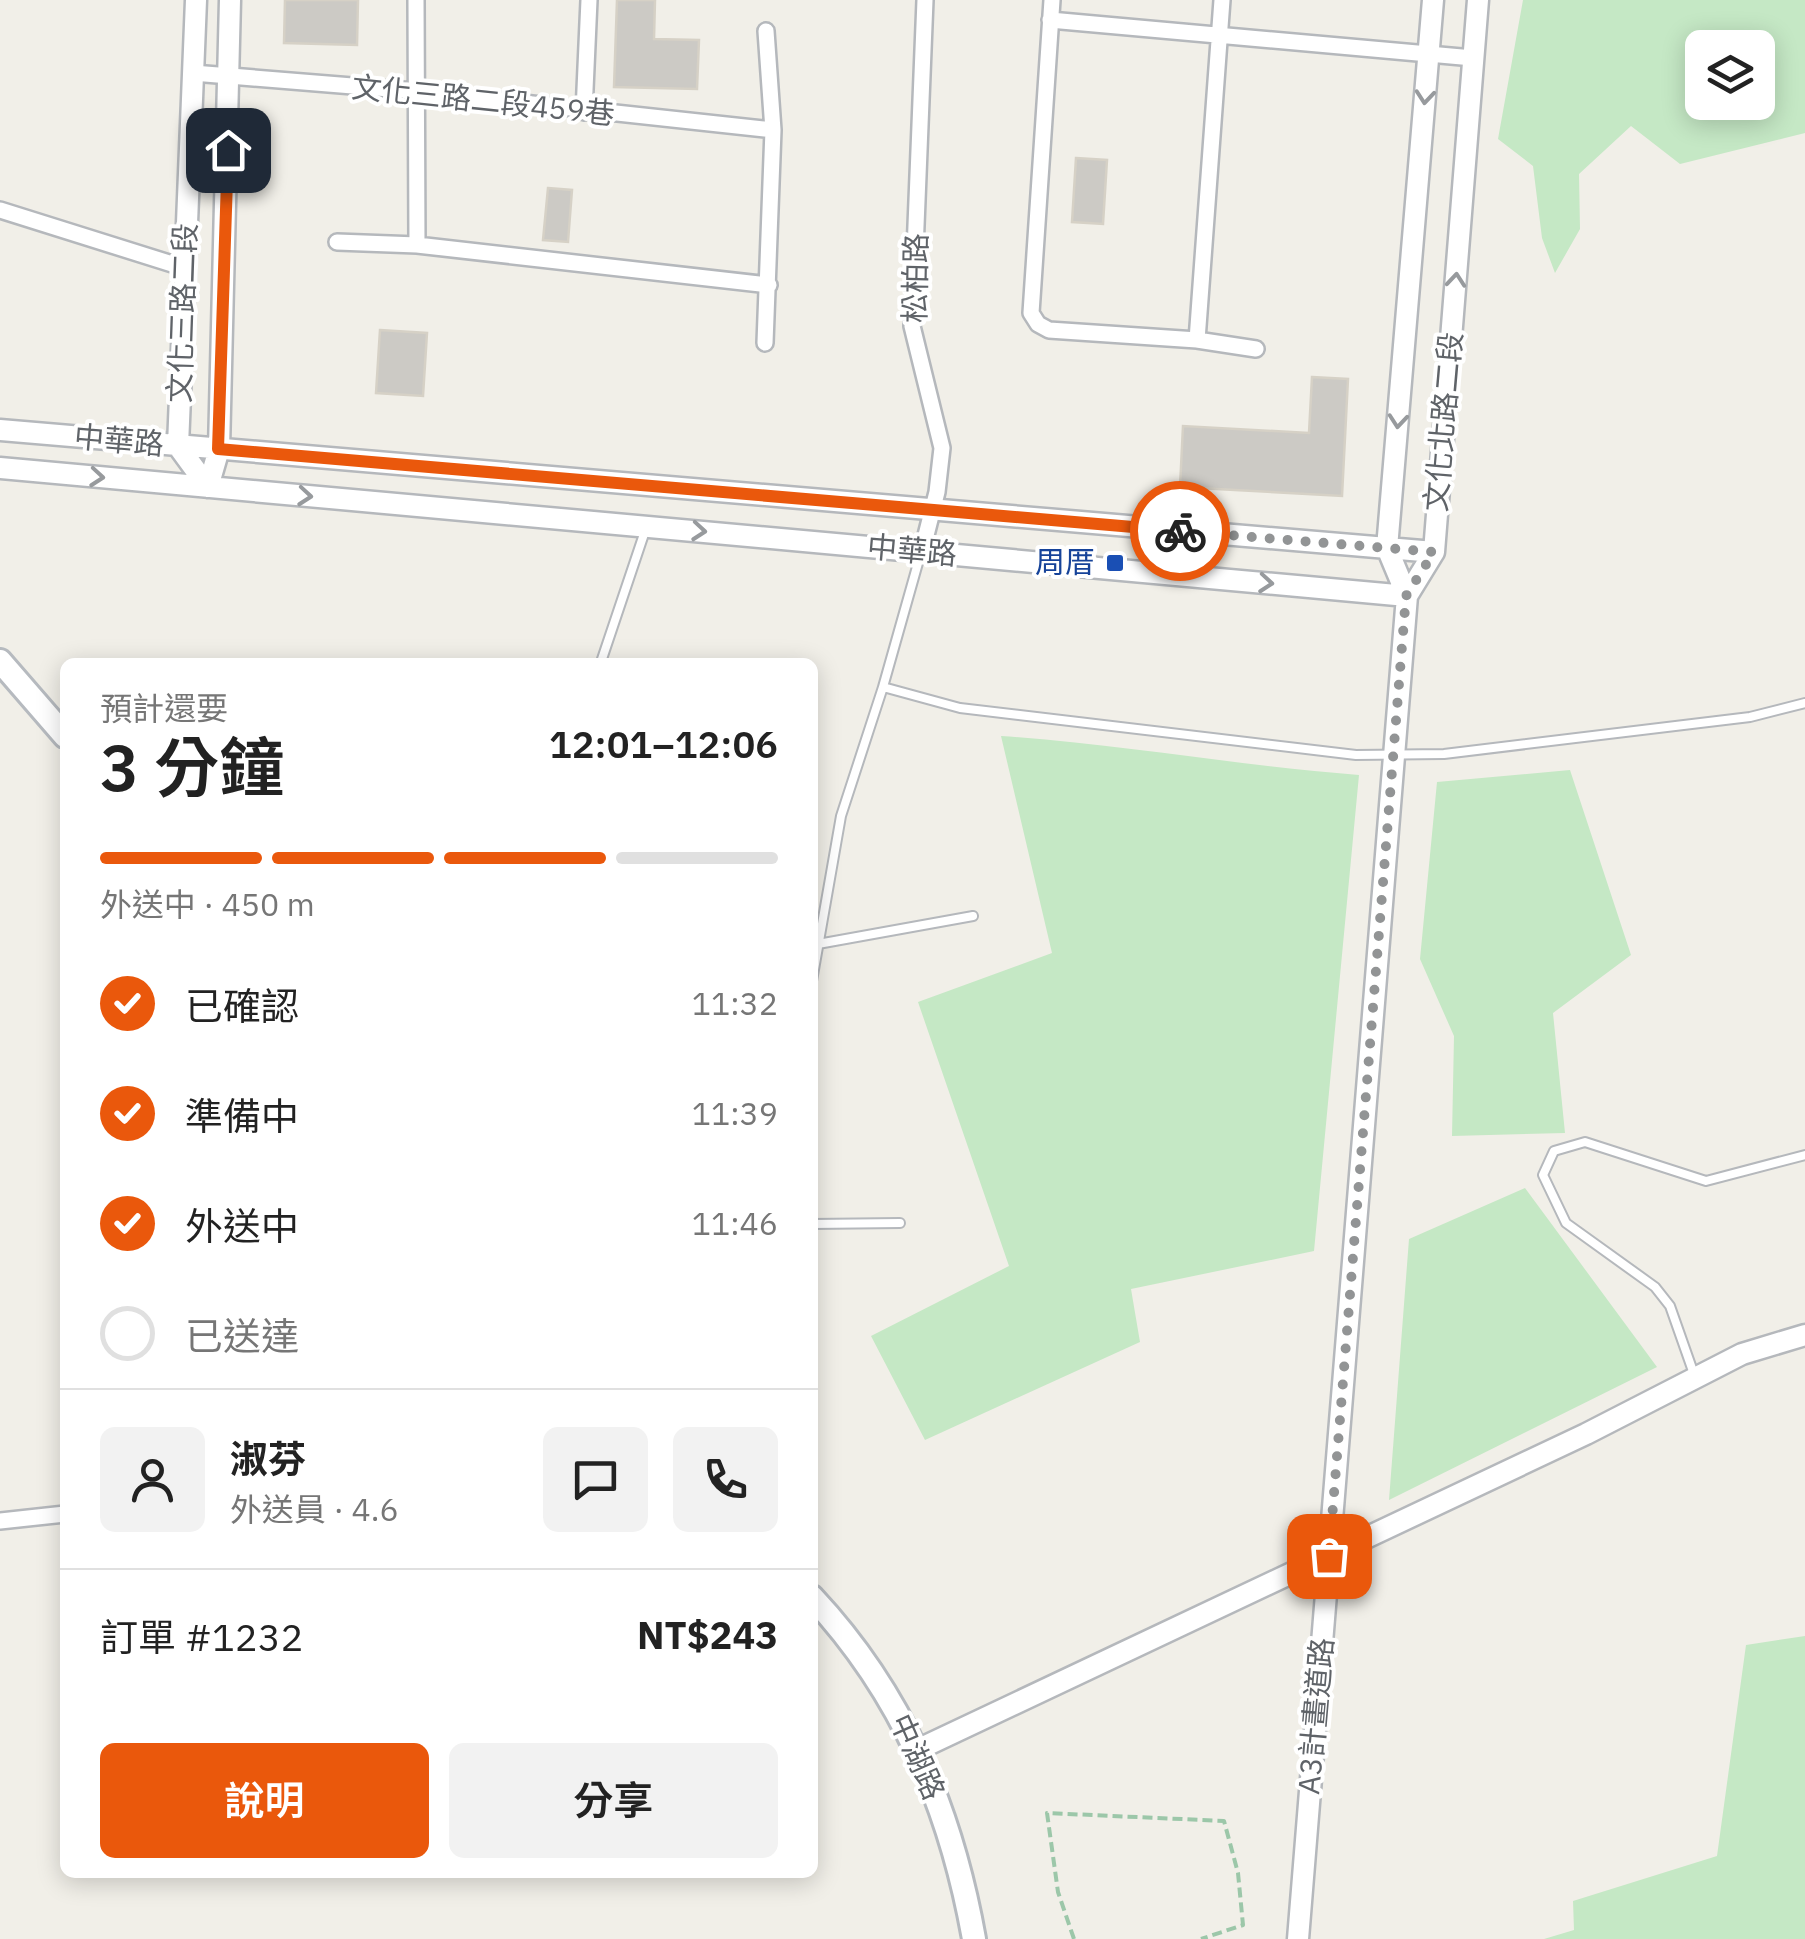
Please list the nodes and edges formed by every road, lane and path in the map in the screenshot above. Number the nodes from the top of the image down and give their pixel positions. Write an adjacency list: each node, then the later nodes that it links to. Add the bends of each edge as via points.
1 (196, 0): 15 (street, 文化三路二段)
2 (230, 0): 16 (street, 文化三路二段)
3 (416, 0): 17 (street)
4 (588, 0): 18 (street)
5 (925, 0): 33 (street, 松柏路, via 912,326 942,448)
6 (1052, 0): 10 (street)
7 (1222, 0): 12 (street)
8 (1432, 0): 13 (street, 文化北路二段)
9 (1478, 0): 14 (street, 文化北路二段)
10 (1050, 20): 12 (street); 25 (street, via 1031,313 1049,330)
11 (766, 31): 19 (street)
12 (1220, 36): 13 (street); 25 (street)
13 (1428, 54): 14 (street); 35 (street, 文化北路二段, one-way to 35)
14 (1473, 58): 37 (street, 文化北路二段, one-way to 14)
15 (193, 73): 16 (street, 文化三路二段459巷); 23 (street, 文化三路二段)
16 (230, 75): 17 (street, 文化三路二段459巷); 30 (street, 文化三路二段)
17 (414, 91): 18 (street, 文化三路二段459巷); 22 (street)
18 (584, 112): 19 (street, 文化三路二段459巷)
19 (772, 130): 24 (street)
20 (0, 210): 23 (street)
21 (337, 242): 22 (street)
22 (417, 245): 24 (street)
23 (185, 268): 29 (street, 文化三路二段)
24 (770, 285): 26 (street)
25 (1198, 340): 27 (street)
26 (764, 343)
27 (1256, 348)
28 (0, 430): 29 (street, 中華路)
29 (178, 446): 30 (street, 中華路); 32 (street, 文化三路二段)
30 (218, 449): 32 (street, 文化三路二段); 33 (street, 中華路)
31 (0, 468): 32 (street, 中華路, one-way to 32)
32 (208, 487): 34 (street, 中華路, one-way to 34)
33 (931, 510): 35 (street, 中華路); 36 (street, 松柏路)
34 (646, 527): 36 (street, 中華路, one-way to 36); 39 (lane)
35 (1388, 548): 37 (street, 中華路); 38 (street, 文化北路二段)
36 (922, 552): 38 (street, 中華路, one-way to 38); 41 (lane)
37 (1434, 552): 38 (street, 文化北路二段)
38 (1406, 596): 44 (street, A3計畫道路)
39 (602, 658)
40 (0, 660): 43 (main road)
41 (883, 687): 44 (lane, via 960,708 1282,748); 46 (lane, via 841,816)
42 (1805, 703): 44 (lane, via 1750,717 1444,754)
43 (60, 730)
44 (1394, 754): 54 (street, A3計畫道路)
45 (973, 916): 46 (lane)
46 (818, 944)
47 (1805, 1155): 51 (lane, via 1706,1181 1585,1142 1554,1152 1543,1175 1566,1223 1655,1287 1670,1306)
48 (900, 1223): 49 (lane)
49 (818, 1224)
50 (1805, 1335): 51 (street, via 1742,1354)
51 (1696, 1380): 54 (street)
52 (60, 1515): 53 (street)
53 (0, 1521)
54 (1329, 1556): 56 (street); 60 (street, A3計畫道路)
55 (818, 1605): 56 (main road, 中湖路, via 886,1692)
56 (919, 1749): 57 (main road, 中湖路, via 962,1870)
57 (974, 1939)
58 (1074, 1939): 59 (path, via 1058,1892 1047,1813 1224,1821 1243,1924)
59 (1201, 1939)
60 (1298, 1939)

